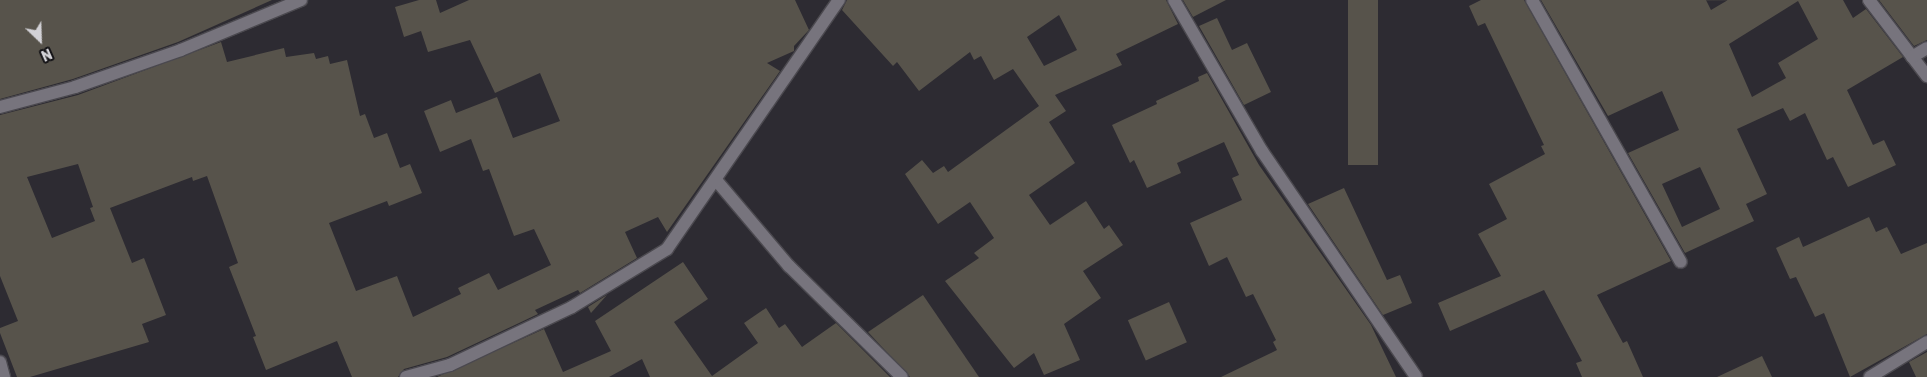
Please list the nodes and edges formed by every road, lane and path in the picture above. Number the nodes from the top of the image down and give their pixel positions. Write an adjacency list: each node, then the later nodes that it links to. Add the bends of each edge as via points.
1 (301, 0): 9 (street, via 182,50 84,84)
2 (839, 0): 10 (street)
3 (1174, 0): 17 (street, via 1262,151)
4 (1532, 0): 11 (street)
5 (1869, 0): 7 (street)
6 (1927, 48): 7 (street)
7 (1912, 57): 8 (street)
8 (1927, 76)
9 (0, 107)
10 (716, 180): 15 (street, via 667,249 572,307 450,365); 16 (street, via 789,266)
11 (1681, 262)
12 (1927, 342): 18 (street)
13 (0, 362): 14 (street)
14 (4, 377)
15 (406, 377)
16 (902, 377)
17 (1416, 377)
18 (1870, 377)

